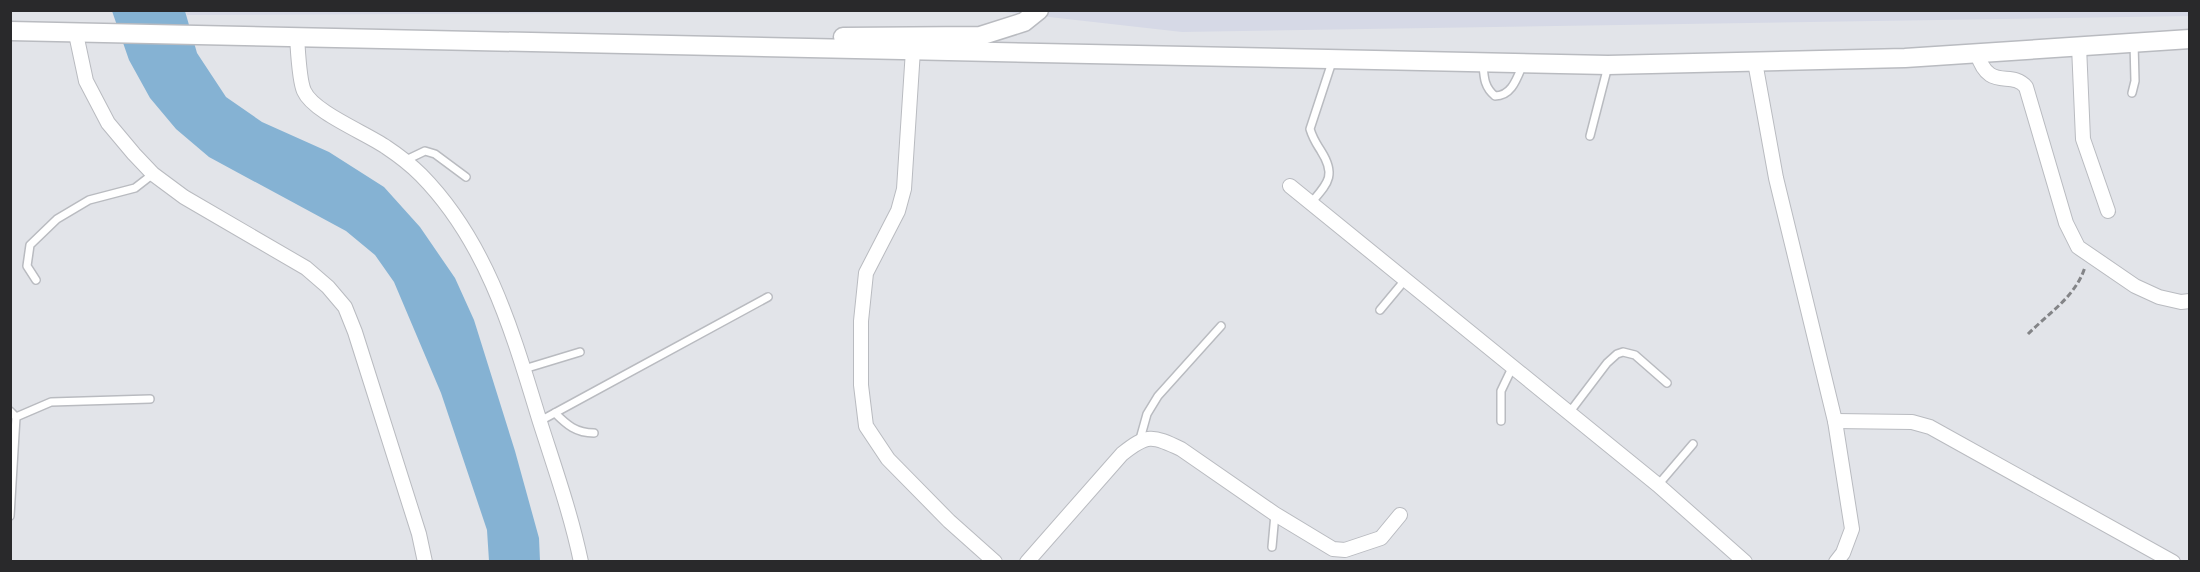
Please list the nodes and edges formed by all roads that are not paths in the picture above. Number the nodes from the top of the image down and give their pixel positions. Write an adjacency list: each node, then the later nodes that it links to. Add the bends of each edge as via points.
1 (1039, 10): 6 (street, via 1024,22 980,36)
2 (10, 31): 3 (street)
3 (76, 34): 4 (street); 19 (street, via 86,81 108,123)
4 (297, 37): 6 (street); 18 (street, via 304,91 317,106)
5 (2190, 39): 7 (street)
6 (461, 40): 9 (street)
7 (2134, 43): 8 (street); 16 (lane)
8 (2079, 46): 10 (street); 23 (street, via 2083,139)
9 (913, 50): 11 (street); 52 (street, via 904,189 898,211 866,273 861,385 866,426 888,459)
10 (1977, 53): 12 (street); 27 (street, via 1987,74 2022,82 2026,87 2066,223 2078,247 2143,290 2159,297)
11 (1333, 60): 13 (street); 22 (lane, via 1310,129 1330,173 1327,184)
12 (1755, 62): 15 (street); 41 (street, via 1776,178)
13 (1484, 63): 14 (street); 14 (lane, via 1484,79 1495,96 1508,93)
14 (1523, 64): 15 (street)
15 (1608, 65): 17 (lane)
16 (2132, 93)
17 (1590, 136)
18 (404, 161): 20 (lane, via 424,151 435,154); 32 (street, via 451,210 475,245)
19 (153, 174): 24 (lane, via 135,188 89,200 57,219 30,245 27,266); 50 (street, via 184,197 306,268 345,307)
20 (466, 177)
21 (1290, 186): 22 (street)
22 (1311, 203): 25 (street)
23 (2108, 211)
24 (36, 280)
25 (1405, 280): 28 (lane); 31 (street)
26 (768, 297): 36 (lane)
27 (2190, 301)
28 (1380, 310)
29 (1221, 326): 43 (lane, via 1158,396 1147,414)
30 (580, 352): 32 (lane)
31 (1512, 368): 37 (street); 40 (lane, via 1501,391)
32 (524, 369): 39 (street)
33 (1668, 384): 37 (lane, via 1635,355 1623,352 1607,363)
34 (150, 399): 38 (lane, via 51,402)
35 (10, 411): 38 (lane)
36 (555, 413): 39 (lane); 42 (lane, via 581,433)
37 (1569, 413): 45 (street)
38 (16, 417): 48 (lane)
39 (540, 421): 51 (street)
40 (1501, 421)
41 (1835, 421): 55 (street, via 1852,529 1844,553); 56 (street, via 1912,422 1930,427)
42 (594, 433)
43 (1140, 440): 46 (street, via 1151,438 1181,449); 53 (street, via 1122,454)
44 (1693, 444): 45 (lane)
45 (1658, 485): 54 (street)
46 (1275, 514): 47 (street, via 1333,549 1345,550 1381,538); 49 (lane)
47 (1400, 515)
48 (10, 516)
49 (1272, 547)
50 (425, 561)
51 (581, 561)
52 (995, 561)
53 (1027, 561)
54 (1745, 561)
55 (1836, 561)
56 (2173, 561)

